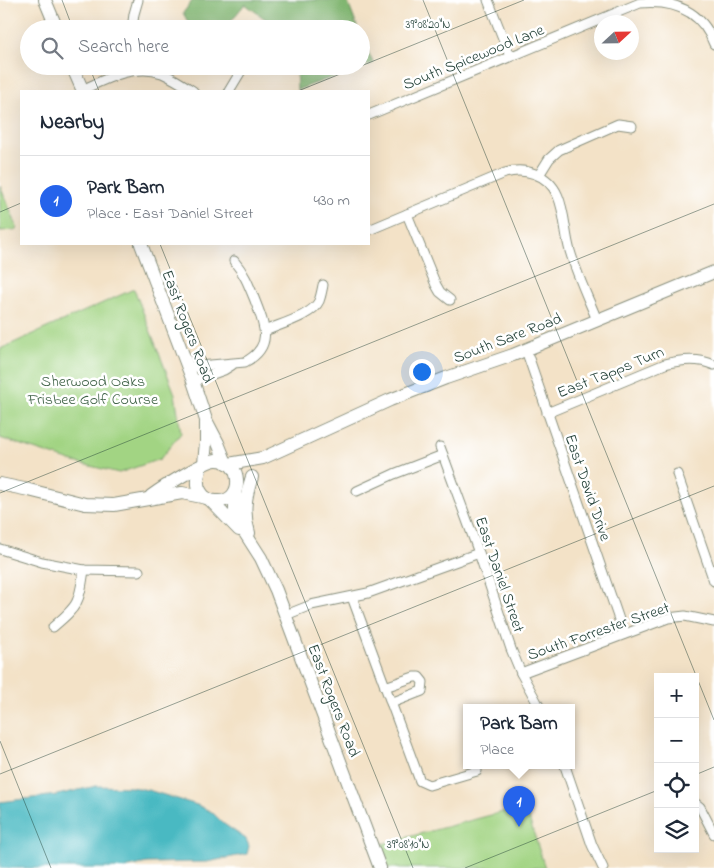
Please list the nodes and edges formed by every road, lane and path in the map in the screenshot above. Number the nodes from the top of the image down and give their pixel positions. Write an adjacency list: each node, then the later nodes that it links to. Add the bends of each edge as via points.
1 (45, 0): 5 (main road)
2 (138, 0): 6 (street)
3 (488, 0): 8 (street)
4 (640, 2): 7 (street, South Spicewood Lane, via 666,2 686,10 704,24); 8 (street, South Spicewood Lane)
5 (53, 20)
6 (133, 20)
7 (714, 44)
8 (510, 56): 16 (street, South Spicewood Lane)
9 (76, 75): 13 (main road)
10 (117, 75): 13 (street)
11 (165, 75): 14 (street)
12 (239, 75): 15 (street)
13 (82, 90)
14 (189, 90)
15 (230, 90)
16 (370, 115)
17 (632, 126): 18 (street, via 618,124 559,150 548,159)
18 (539, 175): 19 (street, via 523,171 505,173); 26 (street, via 552,186 559,199 569,248)
19 (407, 214): 20 (street); 25 (street, via 436,285)
20 (370, 230)
21 (141, 245): 31 (main road, East Rogers Road)
22 (234, 261): 27 (street, via 244,272)
23 (714, 272): 26 (main road, South Sare Road)
24 (323, 286): 27 (street, via 319,301 306,314)
25 (450, 300)
26 (597, 320): 28 (main road, South Sare Road)
27 (265, 331): 29 (street, via 257,354 245,362)
28 (526, 350): 33 (street, East David Drive); 36 (main road, South Sare Road, via 398,397)
29 (232, 364): 31 (street); 32 (street)
30 (714, 364): 33 (street, East Tapps Turn, via 685,361 665,364)
31 (188, 367): 32 (main road, East Rogers Road)
32 (193, 381): 34 (main road, East Rogers Road)
33 (547, 413): 60 (street, East David Drive)
34 (206, 420): 35 (main road, East Rogers Road); 38 (main road, East Rogers Road)
35 (218, 442): 37 (main road, via 234,456); 39 (main road, East Rogers Road)
36 (285, 449): 37 (main road, South Sare Road); 41 (main road, South Sare Road)
37 (258, 460): 39 (main road, South Sare Road)
38 (203, 464): 39 (main road, via 221,460); 47 (main road); 48 (main road, via 198,484 202,494)
39 (228, 464): 45 (main road, via 238,480)
40 (677, 474): 55 (street)
41 (252, 477): 45 (main road, South Sare Road); 52 (main road, via 246,497 246,516 249,533)
42 (0, 478): 44 (main road)
43 (0, 484): 44 (main road)
44 (29, 490): 47 (main road, via 85,504 114,505)
45 (235, 490): 48 (main road, via 226,500); 49 (main road, East Rogers Road, via 237,517)
46 (357, 491): 51 (street, East Daniel Street, via 442,451)
47 (148, 498): 48 (main road, via 182,493)
48 (209, 499): 49 (main road, East Rogers Road)
49 (252, 546): 52 (main road, East Rogers Road)
50 (0, 549): 53 (street)
51 (479, 553): 56 (street); 61 (street, East Daniel Street)
52 (261, 558): 57 (main road, East Rogers Road)
53 (84, 570): 54 (street); 59 (street, via 76,606)
54 (139, 571)
55 (714, 581)
56 (352, 597): 57 (street, via 311,605); 62 (street)
57 (286, 615): 69 (main road, East Rogers Road)
58 (713, 618): 60 (street, South Forrester Street, via 677,617)
59 (53, 627)
60 (624, 634): 61 (street, South Forrester Street)
61 (521, 673): 64 (street, East Daniel Street)
62 (385, 687): 63 (street); 63 (street, via 414,677 423,682 422,691)
63 (391, 703): 66 (street, via 420,781 429,785)
64 (538, 704)
65 (566, 769): 70 (street)
66 (477, 771)
67 (699, 806): 68 (street)
68 (714, 834)
69 (380, 868)
70 (603, 868)

